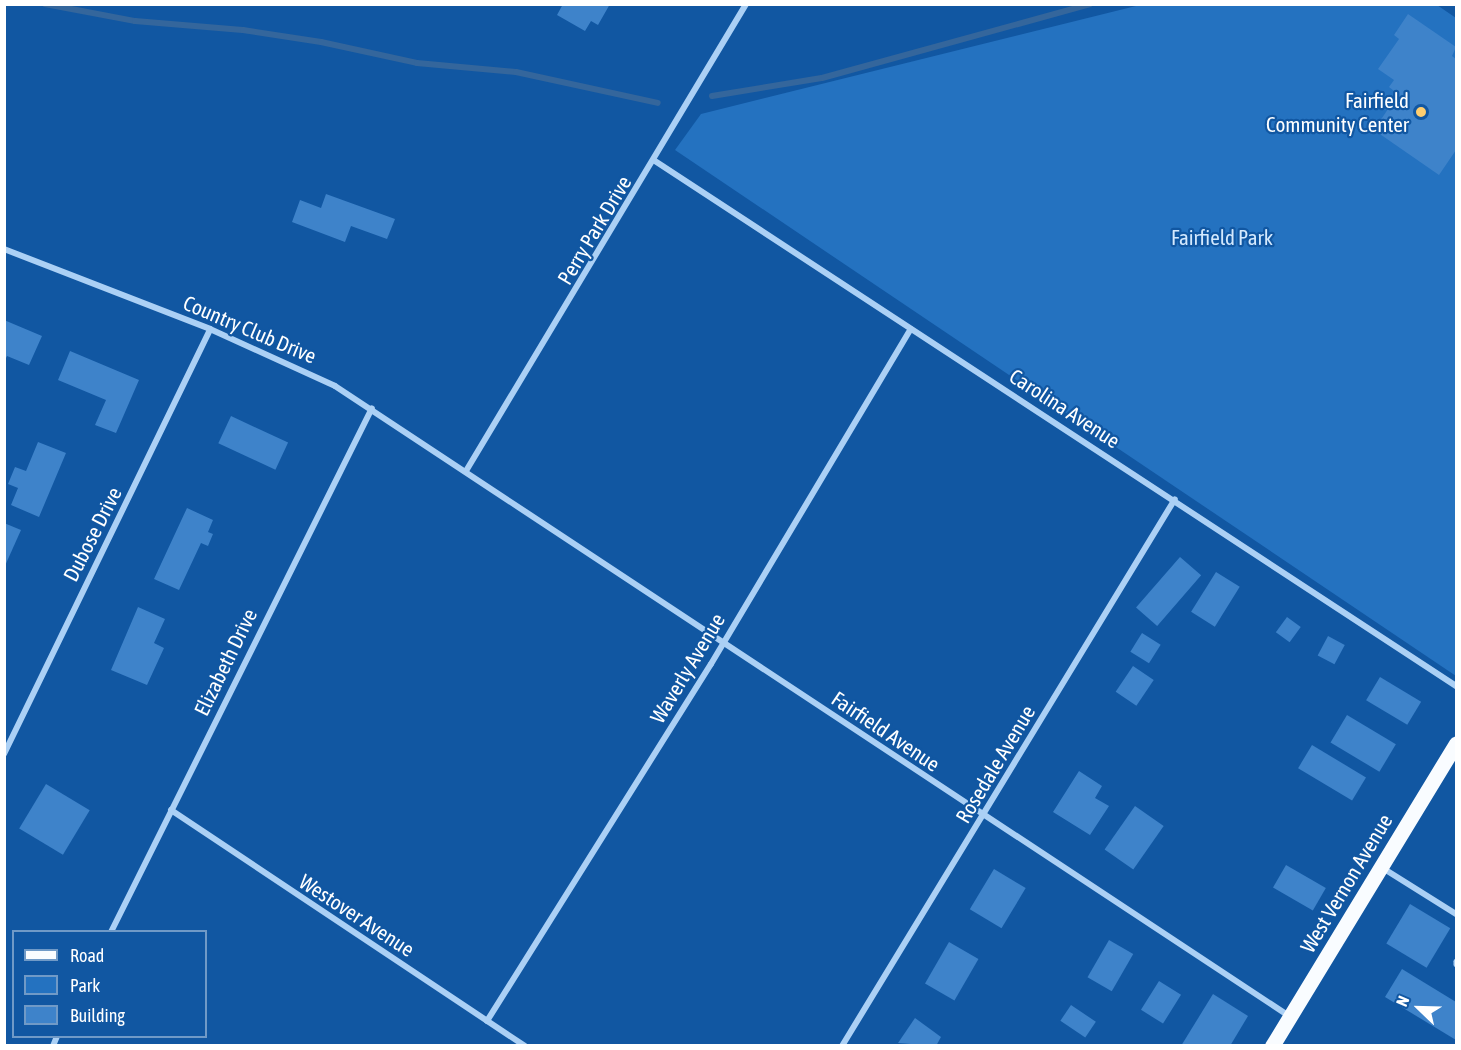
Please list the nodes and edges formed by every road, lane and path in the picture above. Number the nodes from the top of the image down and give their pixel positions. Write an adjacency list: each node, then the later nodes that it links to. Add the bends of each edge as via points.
1 (746, 4): 2 (street, Perry Park Drive)
2 (655, 160): 5 (street, Carolina Avenue); 7 (street, Perry Park Drive)
3 (4, 249): 4 (street, Country Club Drive)
4 (210, 329): 6 (street, Country Club Drive, via 313,373); 12 (street, Dubose Drive)
5 (911, 329): 8 (street, Carolina Avenue); 9 (street, Waverly Avenue)
6 (372, 408): 7 (street, Country Club Drive); 13 (street, Elizabeth Drive)
7 (466, 471): 9 (street, Fairfield Avenue)
8 (1175, 499): 10 (street, Carolina Avenue); 14 (street, Rosedale Avenue)
9 (723, 642): 14 (street, Fairfield Avenue); 19 (street, Waverly Avenue)
10 (1456, 686)
11 (1456, 743): 15 (main road, West Vernon Avenue)
12 (4, 754)
13 (171, 810): 17 (street, Elizabeth Drive); 19 (street, Westover Avenue)
14 (984, 816): 18 (street, Fairfield Avenue); 21 (street, Rosedale Avenue)
15 (1380, 867): 16 (street); 18 (main road, West Vernon Avenue)
16 (1456, 914)
17 (112, 930)
18 (1289, 1016): 22 (main road, West Vernon Avenue)
19 (487, 1021): 20 (street, Westover Avenue)
20 (525, 1046)
21 (842, 1046)
22 (1272, 1046)

